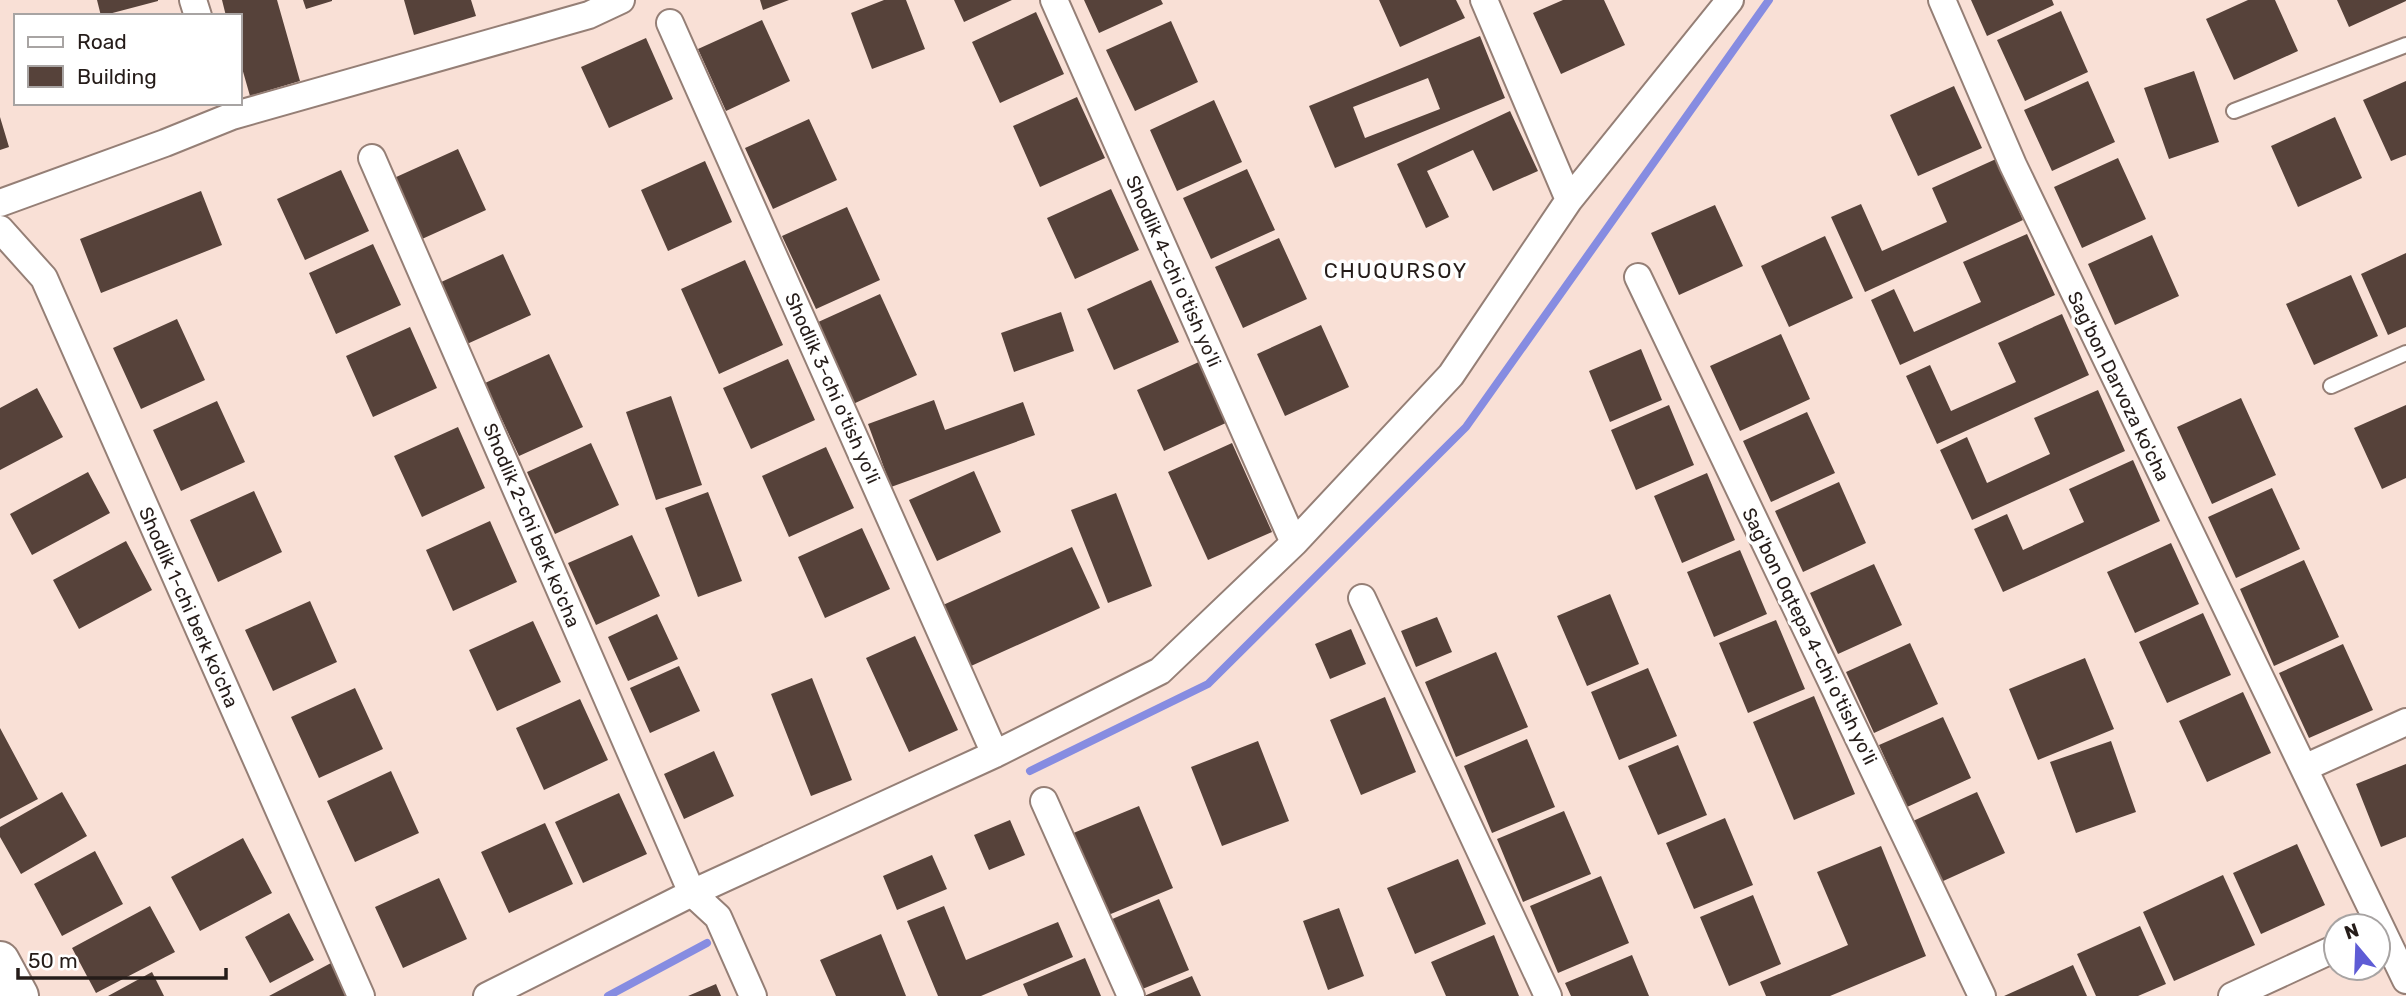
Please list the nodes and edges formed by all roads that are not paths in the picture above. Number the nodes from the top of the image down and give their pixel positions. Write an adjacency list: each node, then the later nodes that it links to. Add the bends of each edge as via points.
1 (621, 0): 8 (street, via 589,15)
2 (1054, 0): 17 (street, Shodlik 4-chi o'tish yo'li)
3 (1484, 0): 11 (street)
4 (1730, 0): 11 (street)
5 (1942, 0): 21 (street, Sag'bon Darvoza ko'cha, via 2013,165)
6 (670, 23): 20 (street, Shodlik 3-chi o'tish yo'li)
7 (2406, 45): 9 (lane)
8 (230, 110): 12 (street, via 165,143)
9 (2234, 110)
10 (372, 158): 23 (street, Shodlik 2-chi berk ko'cha)
11 (1569, 200): 17 (street, via 1451,375)
12 (0, 203)
13 (0, 229): 30 (street, Shodlik 1-chi berk ko'cha, via 44,278)
14 (1638, 277): 35 (street, Sag'bon Oqtepa 4-chi o'tish yo'li)
15 (2406, 353): 16 (lane)
16 (2331, 386)
17 (1294, 542): 20 (street, via 1160,671)
18 (1362, 598): 34 (street)
19 (2406, 722): 21 (street)
20 (995, 754): 23 (street)
21 (2304, 768): 24 (street, Sag'bon Darvoza ko'cha)
22 (1044, 801): 33 (street)
23 (692, 893): 31 (street); 32 (street, via 718,917)
24 (2372, 912)
25 (2392, 952): 28 (street, Sag'bon Darvoza ko'cha)
26 (2322, 954): 36 (street)
27 (0, 961): 29 (main road)
28 (2406, 980)
29 (19, 996)
30 (361, 996)
31 (487, 996)
32 (753, 996)
33 (1131, 996)
34 (1548, 996)
35 (1982, 996)
36 (2232, 996)

